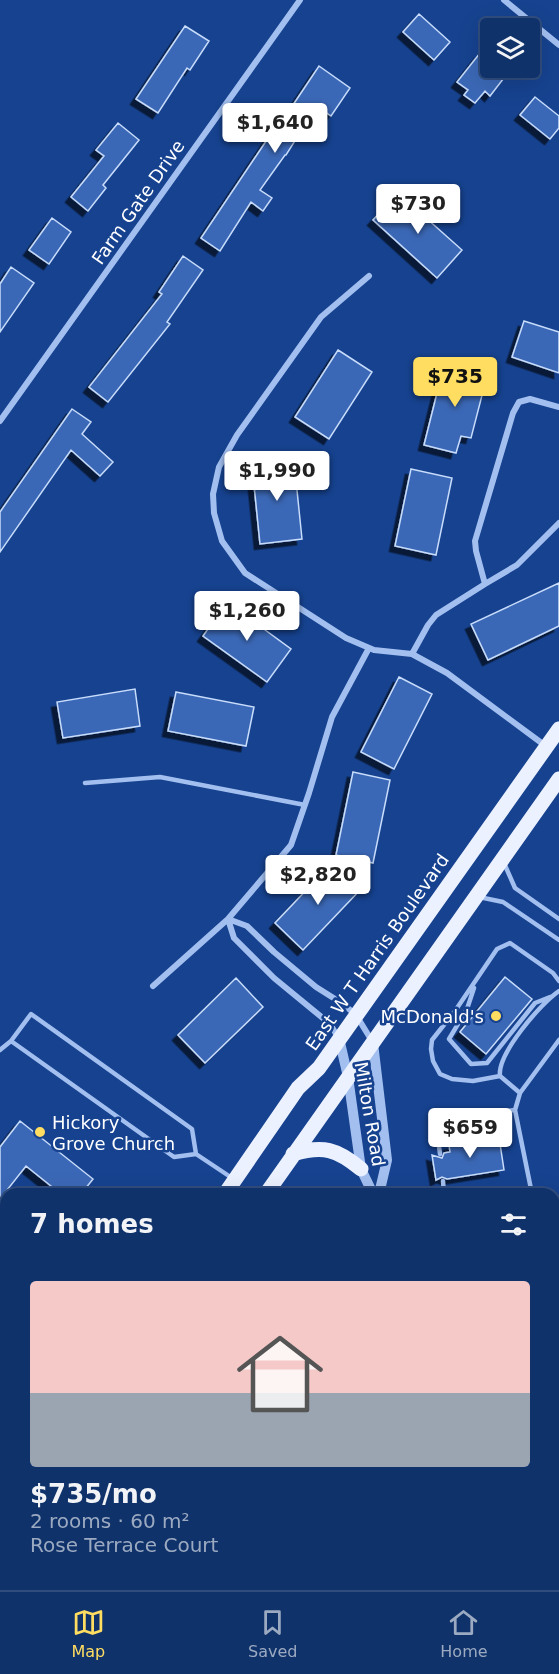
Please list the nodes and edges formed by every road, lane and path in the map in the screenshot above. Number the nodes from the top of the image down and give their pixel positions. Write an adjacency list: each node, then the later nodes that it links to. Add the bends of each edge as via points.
1 (300, 0): 6 (street, Farm Gate Drive)
2 (504, 0): 3 (street)
3 (559, 45)
4 (369, 276): 9 (street, via 321,317 237,435 219,467 213,494 222,541 245,573 346,638)
5 (559, 407): 8 (street, via 530,399 519,402 513,413 475,541)
6 (0, 421)
7 (559, 523): 8 (street, via 517,565)
8 (485, 584): 10 (street, via 436,615)
9 (369, 648): 10 (street); 15 (street, via 332,717)
10 (412, 654): 12 (street, via 447,673)
11 (559, 729): 12 (main road, East W T Harris Boulevard)
12 (547, 747): 26 (main road, East W T Harris Boulevard)
13 (559, 779): 16 (main road)
14 (85, 783): 15 (lane, via 160,777)
15 (304, 805): 18 (street, via 291,845)
16 (502, 860): 17 (main road); 19 (lane, via 515,888)
17 (476, 897): 20 (lane, via 503,902); 30 (main road)
18 (228, 919): 23 (street); 26 (street, via 247,926 316,987); 27 (street, via 234,938 274,978 330,1024)
19 (559, 919)
20 (559, 940)
21 (477, 980): 22 (lane, via 497,949 510,943); 25 (lane, via 449,1039 471,1064 487,1063 535,1003); 32 (lane, via 432,1040 433,1061 440,1074 452,1079 473,1081)
22 (559, 981)
23 (153, 986)
24 (559, 991): 25 (lane)
25 (550, 997): 32 (lane, via 503,1058)
26 (356, 1015): 27 (main road, East W T Harris Boulevard); 30 (street)
27 (339, 1038): 33 (street, Milton Road); 40 (main road, East W T Harris Boulevard, via 319,1068 298,1088)
28 (559, 1040): 34 (lane)
29 (11, 1041): 31 (lane); 36 (lane, via 174,1157); 36 (lane, via 30,1014 192,1128)
30 (373, 1043): 33 (main road); 45 (street, Milton Road, via 387,1160)
31 (0, 1050)
32 (500, 1076): 34 (lane)
33 (348, 1077): 37 (main road); 39 (street, Milton Road)
34 (520, 1093): 35 (lane)
35 (515, 1110): 38 (lane, via 444,1117 437,1131); 47 (lane)
36 (196, 1154): 40 (lane)
37 (293, 1154): 39 (main road, via 328,1150); 43 (main road)
38 (440, 1154)
39 (360, 1170): 44 (street, Milton Road)
40 (235, 1180): 42 (main road, East W T Harris Boulevard)
41 (443, 1181): 46 (lane)
42 (229, 1188)
43 (270, 1188)
44 (370, 1188)
45 (380, 1188)
46 (444, 1188)
47 (531, 1188)

